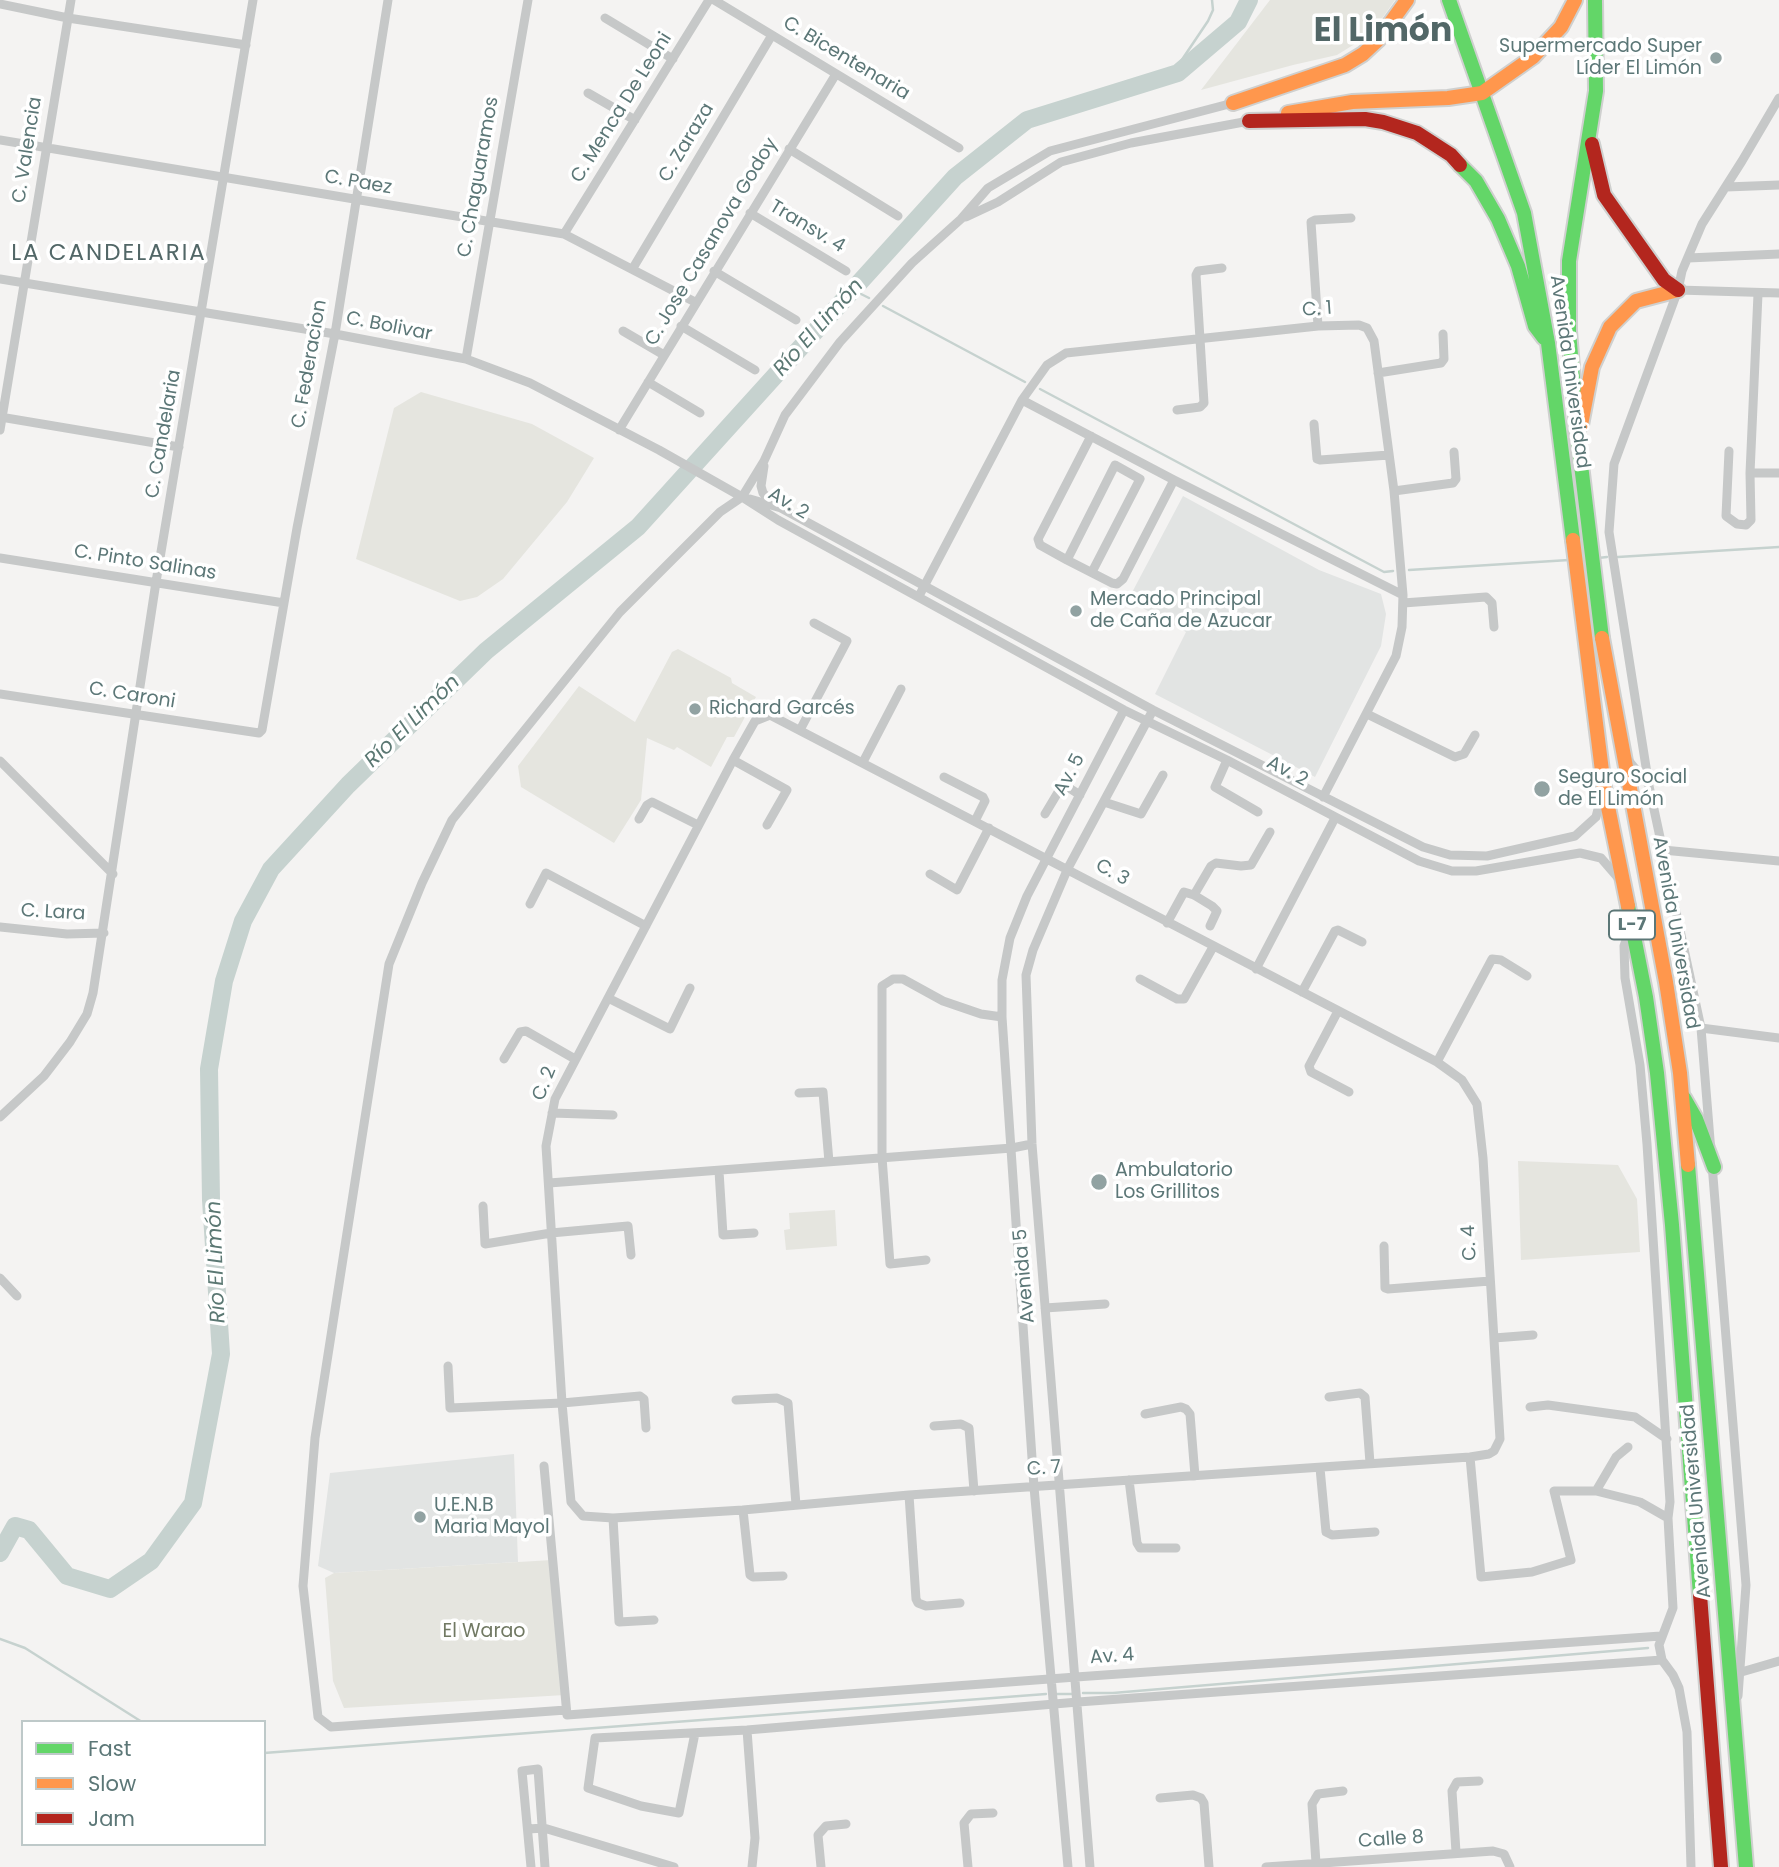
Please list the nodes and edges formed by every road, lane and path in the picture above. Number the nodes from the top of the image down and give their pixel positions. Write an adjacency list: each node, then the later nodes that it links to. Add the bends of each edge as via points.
1 (71, 0): 12 (street, C. Valencia)
2 (253, 0): 15 (street, C. Candelaria)
3 (388, 0): 32 (street, C. Federacion)
4 (527, 0): 37 (street, C. Chaguaramos)
5 (709, 0): 16 (street, C. Menca De Leoni)
6 (714, 0): 14 (street, C. Bicentenaria)
7 (1407, 0): 21 (main road, via 1378,40 1345,65)
8 (1450, 0): 19 (main road, Avenida Universidad / L-7)
9 (1575, 0): 19 (main road, via 1562,27 1532,57)
10 (1595, 0): 24 (main road, Avenida Universidad / L-7, via 1596,91)
11 (0, 4): 12 (street)
12 (68, 18): 15 (street); 26 (street, C. Valencia)
13 (605, 18): 16 (street)
14 (772, 35): 17 (street, C. Bicentenaria); 41 (street, C. Zaraza)
15 (246, 45): 29 (street, C. Candelaria)
16 (674, 59): 22 (street, C. Menca De Leoni)
17 (836, 74): 27 (street, C. Bicentenaria); 28 (street, C. Jose Casanova Godoy)
18 (589, 93): 22 (street)
19 (1482, 93): 23 (main road, via 1352,102); 59 (main road, Avenida Universidad / L-7, via 1524,214)
20 (1779, 98): 31 (street, Avenida Universidad)
21 (1233, 103): 36 (street, via 1050,151 988,188)
22 (635, 120): 38 (street, C. Menca De Leoni)
23 (1249, 121): 36 (street, via 1131,143 1061,162 998,202); 59 (main road, via 1374,121 1417,133 1451,155 1476,181 1497,219 1518,265 1535,327)
24 (1590, 138): 47 (main road, via 1604,195 1664,280); 73 (main road, Avenida Universidad / L-7, via 1569,261 1569,331)
25 (0, 139): 26 (street, C. Paez)
26 (46, 147): 29 (street, C. Paez); 46 (street, C. Valencia)
27 (959, 148)
28 (789, 149): 33 (street, C. Jose Casanova Godoy); 34 (street)
29 (225, 178): 32 (street, C. Paez); 51 (street, C. Candelaria)
30 (1779, 185): 31 (street)
31 (1726, 187): 40 (street, Avenida Universidad, via 1702,224)
32 (357, 200): 37 (street, C. Paez); 56 (street, C. Federacion)
33 (750, 213): 43 (street, C. Jose Casanova Godoy); 44 (street, Transv. 4)
34 (898, 216)
35 (1351, 218): 54 (street, via 1311,222)
36 (961, 219): 78 (street, via 912,263 840,342 785,415)
37 (489, 223): 38 (street, C. Paez); 61 (street, C. Chaguaramos)
38 (564, 234): 41 (street, C. Paez)
39 (1779, 254): 40 (street)
40 (1688, 258): 47 (street, Avenida Universidad)
41 (633, 268): 50 (street, C. Paez)
42 (1222, 268): 58 (street, via 1196,275)
43 (714, 271): 50 (street, C. Jose Casanova Godoy); 52 (street)
44 (846, 271)
45 (0, 279): 46 (street, C. Bolivar)
46 (24, 283): 51 (street, C. Bolivar); 68 (street, C. Valencia)
47 (1678, 290): 49 (street); 73 (main road, via 1636,301 1611,327 1592,367); 113 (street, Avenida Universidad / L-7, via 1614,464 1609,532)
48 (1779, 293): 49 (street)
49 (1758, 294): 79 (street)
50 (695, 302): 53 (street, C. Jose Casanova Godoy)
51 (202, 313): 56 (street, C. Bolivar); 74 (street, C. Candelaria)
52 (796, 320)
53 (681, 326): 60 (street, C. Jose Casanova Godoy); 62 (street)
54 (1318, 326): 58 (street, C. 1); 63 (street, C. 1, via 1367,328 1374,341)
55 (623, 331): 60 (street)
56 (335, 334): 61 (street, C. Bolivar); 92 (street, C. Federacion)
57 (1443, 334): 63 (street, via 1441,363)
58 (1200, 339): 65 (street, C. 1, via 1066,353 1047,365); 66 (street, via 1204,403)
59 (1548, 343): 114 (main road, Avenida Universidad / L-7)
60 (664, 355): 64 (street, C. Jose Casanova Godoy)
61 (466, 359): 71 (street, C. Bolivar, via 530,383)
62 (755, 370)
63 (1378, 373): 77 (street, C. 1)
64 (648, 382): 67 (street); 71 (street, C. Jose Casanova Godoy)
65 (1022, 400): 72 (street); 89 (street, C. 1)
66 (1177, 410)
67 (700, 412)
68 (1, 418): 70 (street, C. Valencia); 74 (street)
69 (1314, 424): 77 (street, via 1317,459)
70 (0, 430)
71 (619, 430): 83 (street, C. Bolivar)
72 (1091, 436): 81 (street); 86 (street, via 1038,539 1040,545)
73 (1578, 440): 106 (main road, Avenida Universidad / L-7, via 1600,623)
74 (179, 447): 88 (street, C. Candelaria)
75 (1729, 451): 79 (street, via 1726,516 1737,524 1751,520)
76 (1454, 452): 82 (street, via 1453,483)
77 (1389, 455): 82 (street, C. 1)
78 (764, 461): 83 (street); 84 (street, via 763,493)
79 (1750, 473): 80 (street)
80 (1779, 473)
81 (1174, 481): 87 (street, via 1124,579 1112,583); 91 (street)
82 (1394, 491): 91 (street, C. 1)
83 (742, 497): 84 (street, Av. 2); 90 (street, Av. 2); 223 (street, Av. 4, via 720,512 620,612 452,820 422,883 389,964 314,1438 303,1586 318,1717 331,1727)
84 (781, 508): 89 (street, Av. 2)
85 (0, 558): 88 (street, C. Pinto Salinas)
86 (1067, 560): 87 (street); 87 (street, via 1115,465 1140,479)
87 (1091, 572)
88 (156, 582): 92 (street, C. Pinto Salinas); 99 (street, C. Candelaria)
89 (925, 586): 90 (street, C. 1); 98 (street, Av. 2)
90 (919, 596): 97 (street, Av. 2)
91 (1403, 599): 94 (street, via 1486,597 1492,603); 100 (street, C. 1, via 1396,656)
92 (284, 603): 104 (street, C. Federacion)
93 (814, 623): 103 (street, via 847,641)
94 (1494, 627)
95 (901, 688): 110 (street)
96 (0, 694): 99 (street, C. Caroni)
97 (1124, 710): 102 (street, Av. 2); 115 (street, Av. 5)
98 (1153, 710): 102 (street, Avenida 5); 116 (street, Av. 2)
99 (135, 714): 104 (street, C. Caroni); 131 (street, C. Candelaria)
100 (1367, 714): 105 (street, via 1455,757 1464,754); 116 (street, C. 1)
101 (770, 715): 103 (street, C. 3); 107 (street, C. 2, via 755,721)
102 (1147, 722): 108 (street, Av. 2); 117 (street, Avenida 5)
103 (800, 730): 110 (street, C. 3)
104 (259, 733)
105 (1475, 735)
106 (1622, 752): 113 (street); 159 (main road, Avenida Universidad / L-7)
107 (733, 760): 123 (street, C. 2); 124 (street, via 787,790)
108 (1227, 760): 118 (street, via 1215,787); 120 (street, Av. 2)
109 (0, 761): 131 (street)
110 (863, 762): 122 (street, C. 3)
111 (1163, 775): 117 (street, via 1141,814)
112 (944, 777): 122 (street, via 983,797)
113 (1649, 786): 127 (street, Avenida Universidad / L-7)
114 (1604, 787): 116 (street, Av. 2, via 1596,817 1575,836 1487,856 1450,855 1423,847); 133 (main road, Avenida Universidad / L-7)
115 (1080, 795): 119 (street, via 1063,784); 128 (street, Av. 5)
116 (1323, 797)
117 (1104, 802): 130 (street, Avenida 5)
118 (1258, 812)
119 (1045, 814)
120 (1335, 818): 133 (street, Av. 2, via 1419,861 1452,871 1501,869 1580,853 1601,858); 144 (street)
121 (639, 819): 123 (street, via 652,802)
122 (975, 821): 125 (street, C. 3)
123 (698, 825): 138 (street, C. 2)
124 (767, 825)
125 (989, 828): 128 (street, C. 3); 132 (street, via 957,890)
126 (1270, 832): 134 (street, via 1251,865 1216,863)
127 (1663, 850): 129 (street); 152 (street, Avenida Universidad / L-7)
128 (1047, 857): 130 (street, C. 3); 151 (street, Avenida 5, via 1010,939 1002,980)
129 (1779, 861)
130 (1068, 868): 136 (street, C. 3); 163 (street, Avenida 5, via 1026,975)
131 (113, 874): 141 (street)
132 (930, 874)
133 (1621, 881): 137 (main road, Avenida Universidad / L-7)
134 (1194, 895): 136 (street, via 1184,892); 139 (street, via 1217,911)
135 (530, 904): 138 (street, via 546,873)
136 (1167, 923): 143 (street, C. 3)
137 (1632, 925): 192 (street, Avenida Universidad / L-7, via 1625,946 1625,978 1641,1078); 248 (main road, Avenida Universidad / L-7, via 1657,1073 1672,1225)
138 (646, 926): 149 (street, C. 2)
139 (1210, 926)
140 (0, 927): 141 (street, C. Lara)
141 (104, 933): 162 (street, via 87,1014 44,1076)
142 (1362, 942): 148 (street, via 1335,931)
143 (1213, 947): 144 (street, C. 3); 146 (street, via 1184,999)
144 (1256, 969): 148 (street, C. 3)
145 (1527, 976): 156 (street, via 1492,959)
146 (1140, 979)
147 (690, 988): 149 (street, via 670,1029)
148 (1302, 992): 150 (street, C. 3)
149 (608, 998): 155 (street, C. 2)
150 (1338, 1011): 156 (street, C. 3); 157 (street, via 1309,1066 1311,1072)
151 (1002, 1017): 164 (street, Avenida 5); 165 (street, via 943,1001 903,979 882,986)
152 (1702, 1028): 153 (street); 167 (street, Avenida Universidad / L-7)
153 (1779, 1038)
154 (504, 1059): 155 (street, via 520,1032 526,1031)
155 (575, 1059): 160 (street, C. 2)
156 (1437, 1062): 177 (street, C. 4, via 1462,1080 1478,1104)
157 (1349, 1092)
158 (799, 1093): 166 (street, via 823,1091)
159 (1682, 1093): 167 (main road); 226 (main road, Avenida Universidad / L-7)
160 (552, 1113): 161 (street); 169 (street, C. 2, via 546,1146)
161 (613, 1115)
162 (0, 1118)
163 (1032, 1144): 164 (street); 180 (street, Avenida 5)
164 (1012, 1148): 165 (street); 201 (street, Avenida 5)
165 (882, 1157): 166 (street); 175 (street, via 890,1264)
166 (828, 1162): 168 (street)
167 (1714, 1167): 218 (street, Avenida Universidad / L-7, via 1746,1585)
168 (719, 1171): 169 (street); 172 (street, via 723,1235)
169 (549, 1183): 171 (street, C. 2)
170 (483, 1206): 171 (street, via 485,1244)
171 (551, 1233): 174 (street, via 628,1226); 186 (street, C. 2)
172 (754, 1233)
173 (1384, 1246): 177 (street, via 1388,1289)
174 (631, 1255)
175 (926, 1261)
176 (0, 1278): 178 (street)
177 (1490, 1281): 182 (street, C. 4)
178 (16, 1296)
179 (1105, 1304): 180 (street)
180 (1045, 1308): 200 (street, Avenida 5)
181 (1533, 1335): 182 (street)
182 (1494, 1338): 191 (street, C. 4)
183 (448, 1366): 186 (street, via 450,1408)
184 (1329, 1398): 195 (street, via 1360,1393 1365,1397)
185 (736, 1400): 205 (street, via 777,1398 788,1403)
186 (562, 1403): 190 (street, via 640,1396); 207 (street, C. 2, via 571,1502)
187 (1530, 1407): 192 (street, via 1548,1405 1635,1417)
188 (1145, 1414): 198 (street, via 1186,1409)
189 (934, 1426): 202 (street, via 961,1424 969,1428)
190 (646, 1429)
191 (1500, 1438): 194 (street, C. 7, via 1494,1451)
192 (1667, 1439): 209 (street, Avenida Universidad / L-7)
193 (1628, 1447): 203 (street, via 1616,1457)
194 (1470, 1457): 195 (street, C. 7); 203 (street, via 1481,1577 1532,1572 1571,1560 1555,1491)
195 (1370, 1463): 197 (street, C. 7)
196 (544, 1466): 223 (street)
197 (1320, 1468): 198 (street, C. 7); 210 (street, via 1326,1532)
198 (1195, 1476): 199 (street, C. 7)
199 (1129, 1480): 200 (street, C. 7); 211 (street, via 1137,1544 1140,1548)
200 (1060, 1485): 201 (street, C. 7); 219 (street, Avenida 5)
201 (1034, 1487): 202 (street, C. 7); 220 (street, Avenida 5)
202 (974, 1491): 204 (street, C. 7)
203 (1596, 1491): 209 (street, via 1640,1502)
204 (909, 1495): 205 (street, C. 7); 213 (street, via 916,1600 926,1606)
205 (796, 1505): 206 (street, C. 7)
206 (743, 1510): 208 (street, C. 7); 212 (street, via 750,1575)
207 (583, 1516): 208 (street, C. 7)
208 (613, 1518): 214 (street, via 619,1622)
209 (1668, 1518): 215 (street, Avenida Universidad / L-7, via 1673,1608)
210 (1376, 1532)
211 (1176, 1548)
212 (783, 1576)
213 (960, 1603)
214 (653, 1620)
215 (1661, 1636): 216 (street, Avenida Universidad / L-7); 219 (street, Av. 4)
216 (1662, 1660): 221 (street); 247 (street, Avenida Universidad / L-7, via 1679,1688 1687,1732)
217 (1779, 1661): 218 (street)
218 (1738, 1673): 226 (street, Avenida Universidad / L-7)
219 (1076, 1677): 220 (street, Av. 4); 221 (street, Avenida 5)
220 (1051, 1679): 222 (street, Avenida 5); 223 (street, Av. 4)
221 (1078, 1702): 222 (street); 243 (street, Avenida 5)
222 (1053, 1705): 224 (street); 242 (street, Avenida 5)
223 (566, 1713)
224 (747, 1730): 225 (street); 239 (street, via 755,1838)
225 (695, 1733): 225 (street, via 680,1813 588,1788 595,1738)
226 (1737, 1751): 249 (main road, Avenida Universidad / L-7)
227 (1479, 1781): 234 (street, via 1457,1782 1452,1791)
228 (1343, 1791): 235 (street, via 1318,1794 1311,1804)
229 (1160, 1798): 244 (street, via 1201,1798)
230 (993, 1813): 241 (street, via 971,1814 964,1823)
231 (846, 1824): 240 (street, via 826,1826 818,1835)
232 (544, 1828): 233 (street); 233 (street, via 538,1769 522,1771); 237 (street); 238 (street)
233 (528, 1829): 236 (street)
234 (1456, 1852): 235 (street, Calle 8); 246 (street, Calle 8, via 1504,1854)
235 (1316, 1863): 245 (street, Calle 8)
236 (531, 1867)
237 (545, 1867)
238 (674, 1867)
239 (752, 1867)
240 (821, 1867)
241 (968, 1867)
242 (1068, 1867)
243 (1090, 1867)
244 (1209, 1867)
245 (1266, 1867)
246 (1510, 1867)
247 (1691, 1867)
248 (1721, 1867)
249 (1746, 1867)

